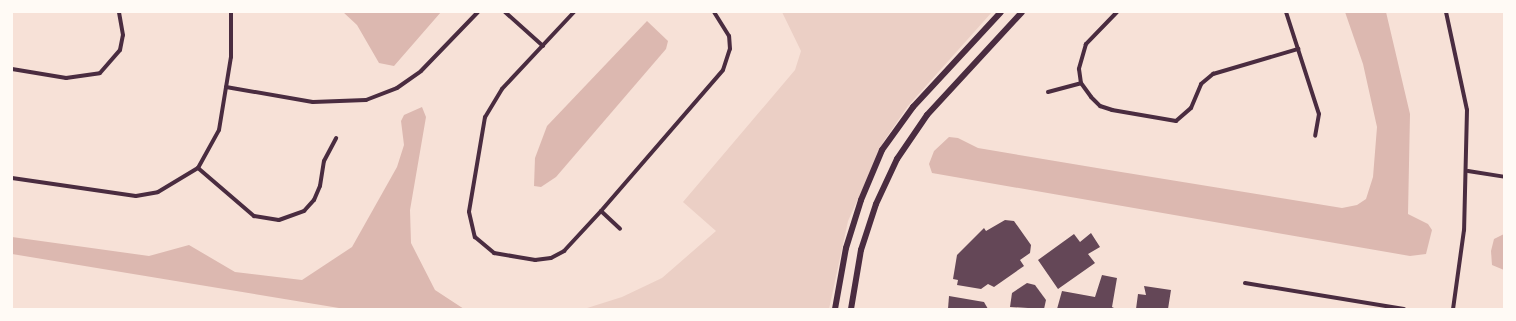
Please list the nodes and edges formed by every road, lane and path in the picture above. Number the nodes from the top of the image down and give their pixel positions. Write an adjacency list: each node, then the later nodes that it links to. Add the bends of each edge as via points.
1 (119, 12): 14 (street, via 123,35 120,50 100,73 66,78)
2 (232, 12): 16 (street, via 233,35)
3 (478, 12): 16 (street, via 421,71 397,88 366,100 313,102)
4 (505, 12): 12 (street)
5 (574, 12): 12 (street)
6 (714, 12): 24 (street, via 729,36 730,49 723,70)
7 (1001, 12): 27 (street, via 913,107 882,150 861,200 846,248)
8 (1022, 12): 28 (street, via 927,115 897,160 876,204 861,250)
9 (1117, 12): 15 (street, via 1086,44 1079,70)
10 (1286, 12): 13 (street)
11 (1446, 12): 21 (street, via 1467,110)
12 (543, 46): 24 (street, via 502,89 485,118 469,212 475,237 494,253 535,260 564,251)
13 (1298, 49): 15 (street, via 1213,74 1201,84 1191,108 1176,121 1100,106); 18 (street, via 1319,114)
14 (12, 69)
15 (1081, 82): 17 (street)
16 (226, 87): 20 (street, via 219,130)
17 (1048, 92)
18 (1315, 136)
19 (336, 138): 20 (street, via 324,161 320,186 314,200 304,211 279,220 254,216)
20 (198, 168): 23 (street, via 158,192 136,196)
21 (1468, 171): 22 (street); 30 (street)
22 (1504, 177)
23 (12, 178)
24 (601, 211): 25 (street)
25 (620, 229)
26 (1245, 283): 29 (street)
27 (835, 309)
28 (850, 309)
29 (1404, 309)
30 (1453, 309)

